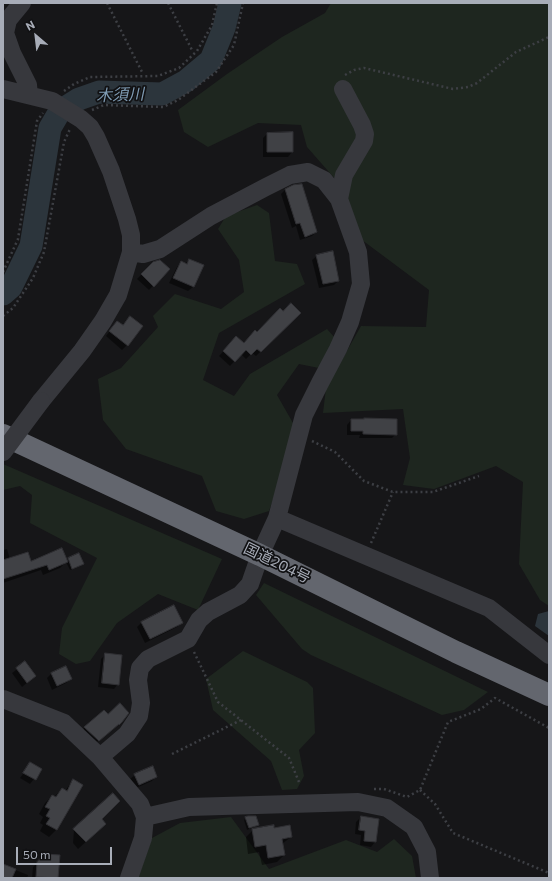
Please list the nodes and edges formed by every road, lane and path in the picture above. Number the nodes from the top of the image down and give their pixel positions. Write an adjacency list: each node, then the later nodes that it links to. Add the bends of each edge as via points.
1 (22, 3): 9 (street, via 8,20 5,33 28,85)
2 (107, 3): 6 (path)
3 (168, 3): 5 (path)
4 (549, 36): 8 (path, via 516,52 468,88 453,89 364,68 346,74 342,82)
5 (193, 52)
6 (142, 72)
7 (3, 89): 9 (street)
8 (343, 89): 10 (street, via 365,134 364,141 344,175)
9 (29, 95): 11 (street, via 52,101 90,127 111,171 131,234)
10 (338, 199): 11 (street, via 324,180 308,172 290,175 211,216 160,249 143,254); 12 (street, via 358,252 361,284 350,322 304,415)
11 (132, 252): 14 (street, bridge, via 118,295 103,321)
12 (299, 434): 16 (path, via 335,452 364,481); 17 (street)
13 (3, 435): 18 (highway, 国道204号)
14 (3, 452)
15 (479, 476): 16 (path, via 433,492)
16 (393, 492): 19 (path)
17 (277, 518): 18 (street); 19 (street)
18 (260, 555): 20 (street, via 250,584 240,595 208,612 199,620); 22 (highway, 国道204号)
19 (365, 556): 21 (street, via 489,608)
20 (188, 639): 24 (path, via 218,702); 27 (street, via 148,659 140,668 139,716 127,734)
21 (549, 655)
22 (549, 695)
23 (3, 699): 27 (street, via 64,723)
24 (241, 720): 26 (path); 28 (path, via 289,758)
25 (549, 728): 29 (path, via 495,698 481,709 448,722)
26 (172, 754)
27 (100, 758): 31 (street, via 140,804)
28 (299, 782)
29 (420, 790): 30 (path, via 407,797 384,788 361,790); 32 (path, via 435,804 452,833)
30 (358, 802): 31 (street, via 189,807); 34 (street, via 387,808 414,827 427,852)
31 (145, 817): 33 (street, via 143,838)
32 (549, 873)
33 (129, 878)
34 (430, 878)

